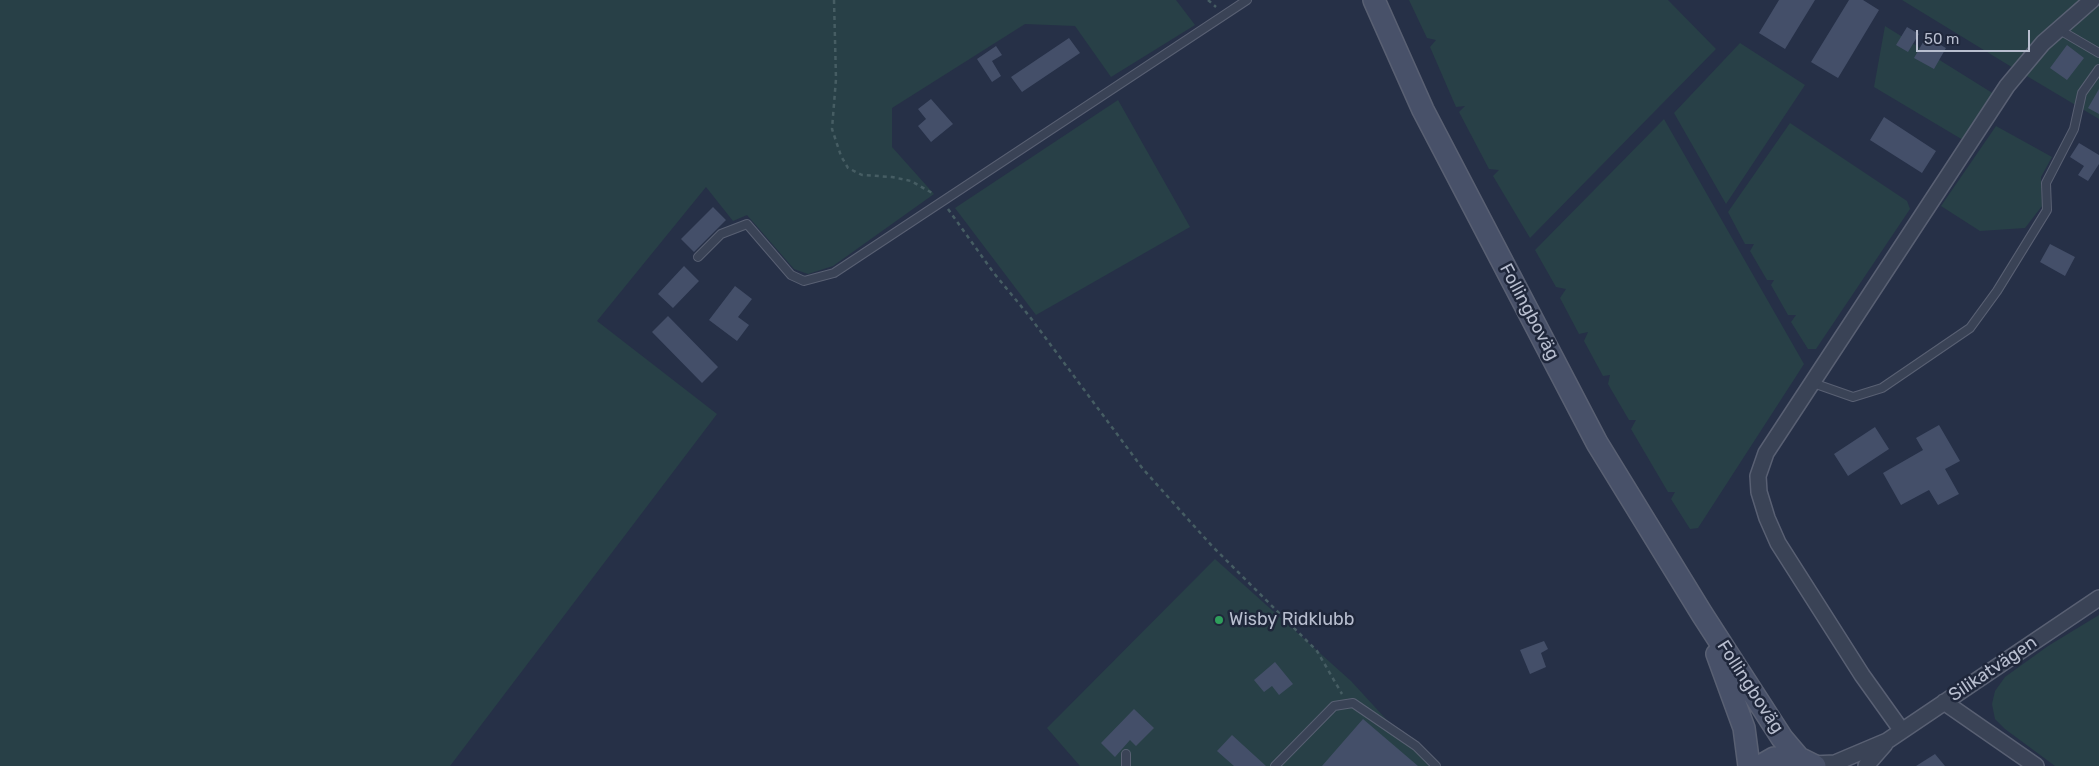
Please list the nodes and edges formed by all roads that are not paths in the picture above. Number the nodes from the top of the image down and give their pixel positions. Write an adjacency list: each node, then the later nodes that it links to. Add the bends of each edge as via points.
1 (1247, 0): 7 (lane, via 834,273 804,281 791,275 747,224 721,234)
2 (1374, 0): 10 (main road, Follingboväg, via 1423,110 1597,443)
3 (2092, 0): 4 (street)
4 (2058, 29): 5 (lane); 8 (street, via 2007,86)
5 (2099, 53)
6 (2099, 69): 8 (lane, via 2082,93 2074,129 2046,183 2047,210 1970,328 1882,388 1853,397)
7 (698, 257)
8 (1812, 383): 12 (street, via 1766,453 1758,476 1759,492 1778,543 1862,676)
9 (2099, 598): 11 (street, Silikatvägen)
10 (1702, 614): 15 (main road, Follingboväg, via 1782,738); 19 (main road, Follingboväg, via 1744,728)
11 (1944, 702): 12 (street, Silikatvägen); 22 (street)
12 (1902, 731): 13 (street, Silikatvägen)
13 (1887, 741): 15 (street, via 1835,763); 21 (street)
14 (1126, 754): 16 (lane)
15 (1809, 763): 20 (main road, via 1774,758)
16 (1126, 766)
17 (1275, 766): 18 (lane, via 1322,716 1334,706 1347,703 1358,705 1380,720 1416,746)
18 (1436, 766)
19 (1749, 766)
20 (1760, 766)
21 (1866, 766)
22 (2036, 766)

